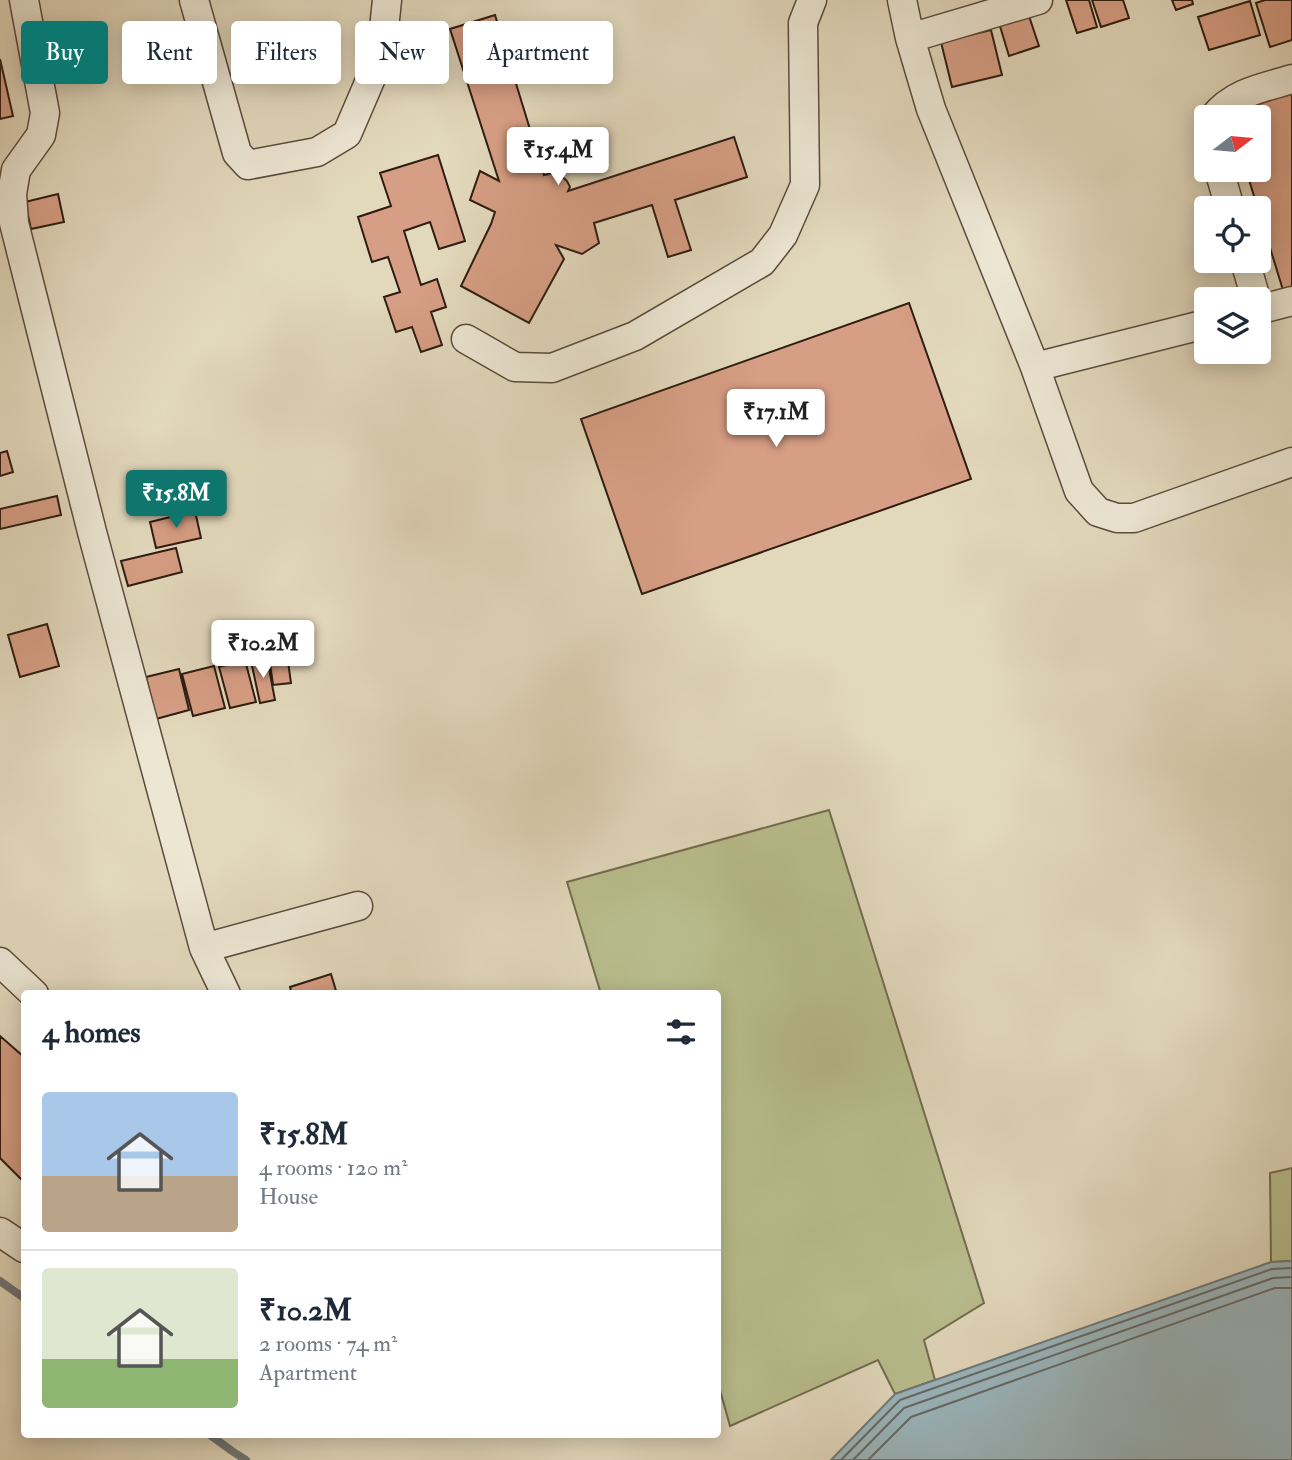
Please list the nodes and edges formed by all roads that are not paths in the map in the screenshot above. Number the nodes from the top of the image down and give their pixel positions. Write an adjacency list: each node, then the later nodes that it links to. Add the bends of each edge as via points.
1 (24, 0): 10 (street, via 45,113 41,135)
2 (194, 0): 3 (street, via 237,153 248,165 317,152 347,134 374,71)
3 (387, 0)
4 (812, 0): 14 (street, via 803,23 805,185 783,235 762,262 635,336 552,368 515,367)
5 (902, 0): 7 (street)
6 (1038, 0): 7 (street)
7 (910, 38): 15 (street, via 932,109)
8 (1292, 79): 9 (street)
9 (1224, 105)
10 (8, 171): 18 (street, via 14,223 92,532)
11 (1292, 301): 12 (street)
12 (1271, 307)
13 (1194, 327): 15 (street)
14 (466, 339)
15 (1035, 367): 16 (street, via 1079,491 1098,512 1134,518)
16 (1292, 462)
17 (358, 906): 18 (street)
18 (205, 948): 21 (street)
19 (0, 962): 20 (street)
20 (30, 990)
21 (224, 990)
22 (0, 1232): 23 (street)
23 (21, 1246)

